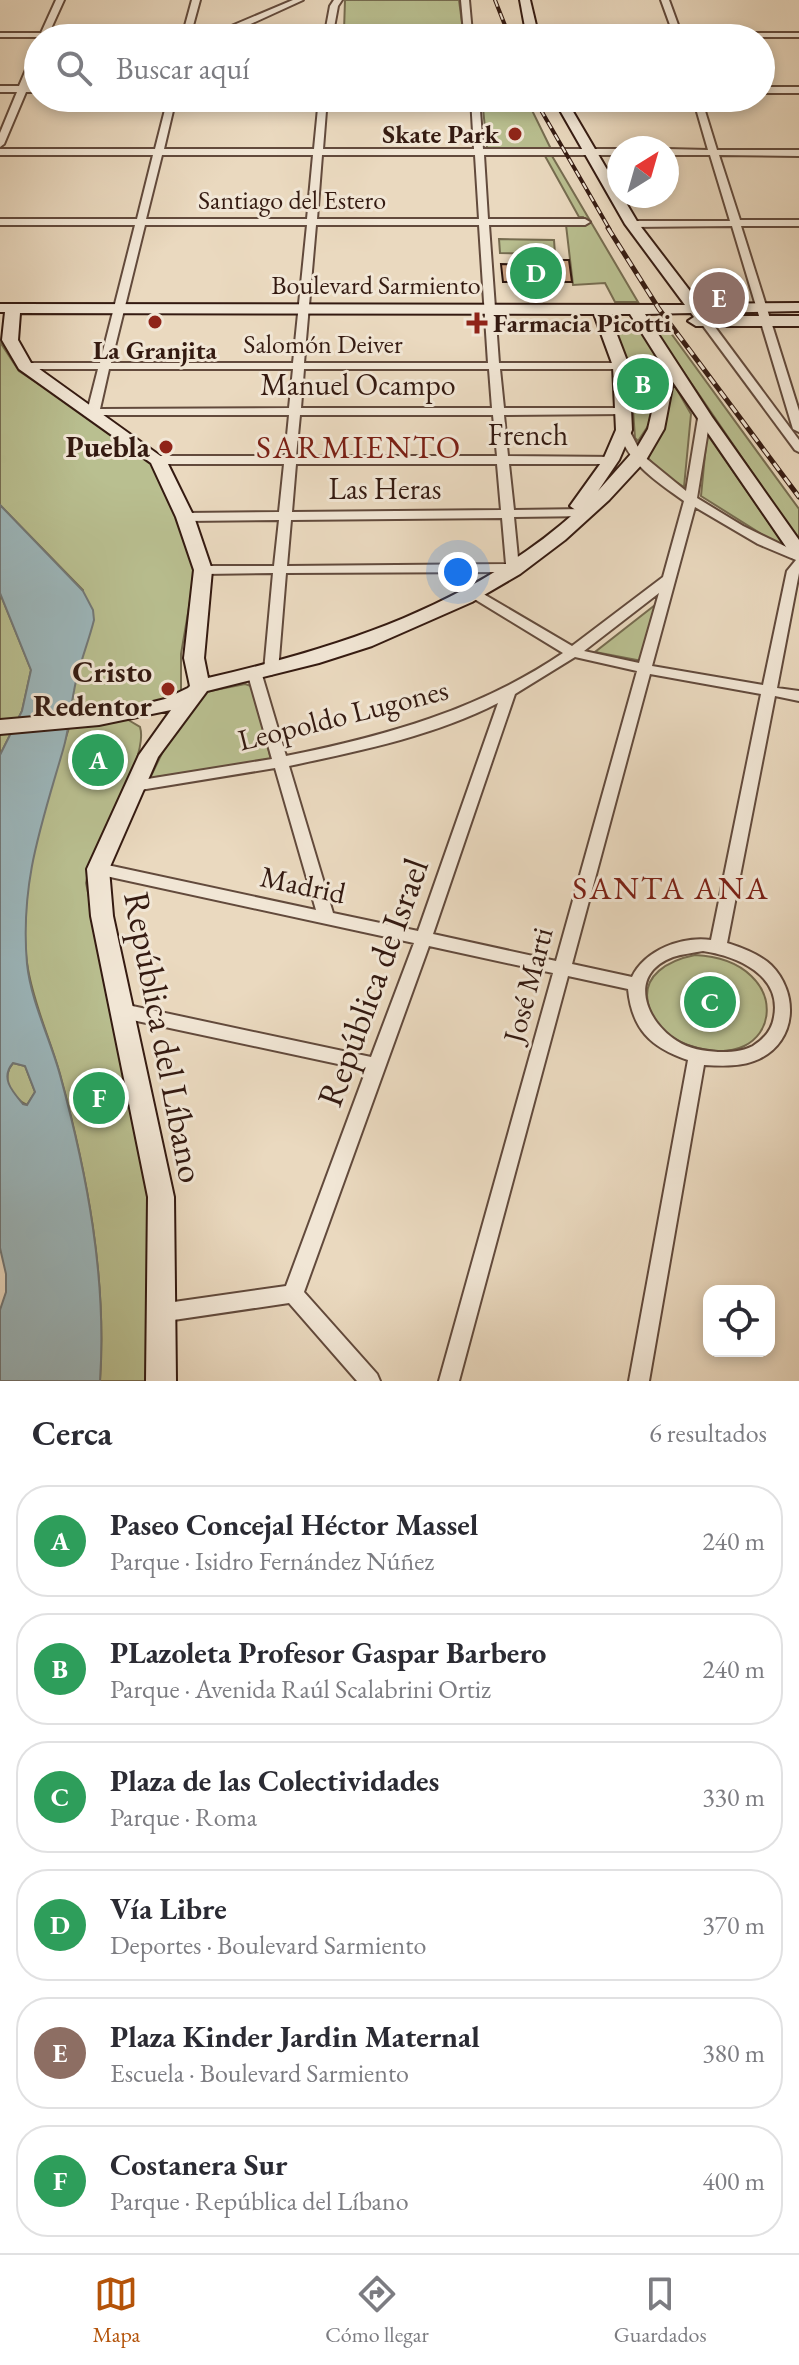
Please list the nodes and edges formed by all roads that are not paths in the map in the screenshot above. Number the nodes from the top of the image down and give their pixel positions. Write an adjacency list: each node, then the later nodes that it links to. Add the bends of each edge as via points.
1 (60, 0): 8 (street)
2 (196, 0): 9 (street)
3 (299, 0): 10 (street)
4 (465, 0): 12 (street)
5 (525, 0): 13 (main road)
6 (665, 0): 14 (street)
7 (335, 2): 11 (street)
8 (49, 24)
9 (190, 24)
10 (244, 24)
11 (330, 24)
12 (467, 24)
13 (530, 24)
14 (674, 24)
15 (0, 35): 18 (street)
16 (775, 35): 17 (street)
17 (799, 35)
18 (24, 36)
19 (24, 84): 21 (street)
20 (0, 89): 21 (street)
21 (22, 89): 29 (street)
22 (775, 90): 23 (street)
23 (799, 90)
24 (169, 112): 31 (street)
25 (322, 112): 32 (street)
26 (476, 112): 33 (street)
27 (567, 112): 34 (main road)
28 (701, 112): 37 (street)
29 (0, 144)
30 (0, 152): 31 (street)
31 (159, 152): 32 (street); 41 (street)
32 (318, 152): 33 (street); 39 (street)
33 (480, 152): 34 (street); 42 (street)
34 (589, 152): 35 (street); 46 (main road)
35 (607, 152)
36 (679, 152): 37 (street)
37 (714, 153): 38 (street); 44 (street)
38 (799, 153)
39 (311, 221): 41 (street, Santiago del Estero); 42 (street, Santiago del Estero); 52 (street)
40 (0, 222): 41 (street, Santiago del Estero)
41 (143, 222): 49 (street)
42 (485, 222): 43 (street, Santiago del Estero); 50 (street)
43 (585, 222)
44 (734, 223): 45 (street); 46 (street); 51 (street)
45 (799, 223)
46 (632, 224): 48 (main road)
47 (799, 307): 51 (main road, Boulevard Sarmiento)
48 (694, 308): 51 (main road, Boulevard Sarmiento); 54 (main road, Boulevard Sarmiento); 56 (main road)
49 (118, 314): 52 (main road, Boulevard Sarmiento); 55 (main road, Boulevard Sarmiento); 60 (street)
50 (490, 314): 52 (main road, Boulevard Sarmiento); 53 (main road, Boulevard Sarmiento); 62 (street)
51 (764, 314): 56 (main road, Boulevard Sarmiento); 57 (main road, Boulevard Sarmiento); 66 (street)
52 (303, 315): 61 (street)
53 (602, 315): 54 (main road, Boulevard Sarmiento); 63 (main road)
54 (639, 315): 56 (main road, Boulevard Sarmiento); 58 (main road)
55 (6, 321): 59 (main road)
56 (705, 321): 69 (street)
57 (799, 321)
58 (667, 357): 70 (main road); 74 (main road, via 657,427)
59 (25, 366): 60 (street, Salomón Deiver); 67 (main road)
60 (103, 366): 61 (street, Salomón Deiver); 67 (street)
61 (299, 366): 62 (street, Salomón Deiver); 64 (street)
62 (494, 366): 63 (street, Salomón Deiver); 68 (street)
63 (621, 366): 65 (main road)
64 (295, 410): 67 (street, Manuel Ocampo); 68 (street, Manuel Ocampo); 77 (street)
65 (624, 411): 68 (street, Manuel Ocampo); 72 (main road)
66 (797, 411): 69 (street); 71 (street)
67 (93, 412): 75 (main road)
68 (498, 412): 78 (street)
69 (771, 412): 73 (street)
70 (704, 418): 79 (street, José Marti); 84 (main road)
71 (799, 429)
72 (624, 430): 74 (street); 76 (main road)
73 (799, 448)
74 (637, 458): 79 (street); 80 (main road)
75 (158, 460): 77 (street, French); 83 (main road)
76 (611, 460): 78 (street, French); 80 (main road)
77 (290, 461): 78 (street, French); 81 (street)
78 (502, 461): 82 (street)
79 (691, 499): 84 (street); 88 (street, José Marti)
80 (580, 513): 82 (street, Las Heras); 85 (main road)
81 (285, 515): 82 (street, Las Heras); 83 (street, Las Heras); 86 (street)
82 (508, 515): 85 (street)
83 (185, 517): 87 (main road)
84 (799, 558): 94 (street)
85 (513, 568): 86 (street); 89 (main road)
86 (281, 569): 87 (street); 92 (street)
87 (203, 570): 93 (main road, via 194,658)
88 (670, 578): 90 (street, Leopoldo Lugones); 91 (street, José Marti)
89 (475, 595): 90 (street); 92 (main road, via 389,635)
90 (572, 652): 91 (street); 95 (street, Leopoldo Lugones)
91 (646, 669): 94 (street); 106 (street, José Marti)
92 (263, 673): 93 (main road); 100 (street)
93 (200, 686): 97 (main road, via 174,703); 99 (main road, República del Líbano)
94 (769, 690): 96 (street); 105 (street)
95 (509, 692): 100 (street, Leopoldo Lugones, via 426,725); 104 (street, República de Israel)
96 (799, 696)
97 (125, 714): 98 (main road); 99 (main road, via 149,724)
98 (0, 727)
99 (149, 755): 101 (main road, República del Líbano)
100 (281, 763): 101 (street, Leopoldo Lugones); 103 (street)
101 (134, 786): 102 (main road, República del Líbano)
102 (98, 869): 103 (street, Madrid); 108 (main road, República del Líbano, via 102,916)
103 (327, 919): 104 (street, Madrid)
104 (423, 939): 106 (street, Madrid); 111 (street, República de Israel)
105 (718, 947): 107 (street, via 687,946 660,955); 109 (street, via 737,952 768,972)
106 (562, 968): 107 (street, Madrid); 116 (street, José Marti)
107 (636, 984): 110 (street, via 645,1024 669,1047)
108 (123, 1011): 111 (street); 113 (main road, República del Líbano, via 161,1197)
109 (792, 1017): 110 (street, via 759,1051 723,1060)
110 (697, 1057): 117 (street)
111 (376, 1065): 112 (street, República de Israel)
112 (293, 1294): 113 (street); 115 (street)
113 (160, 1313): 114 (main road, República del Líbano)
114 (161, 1381)
115 (370, 1381)
116 (449, 1381)
117 (639, 1381)

